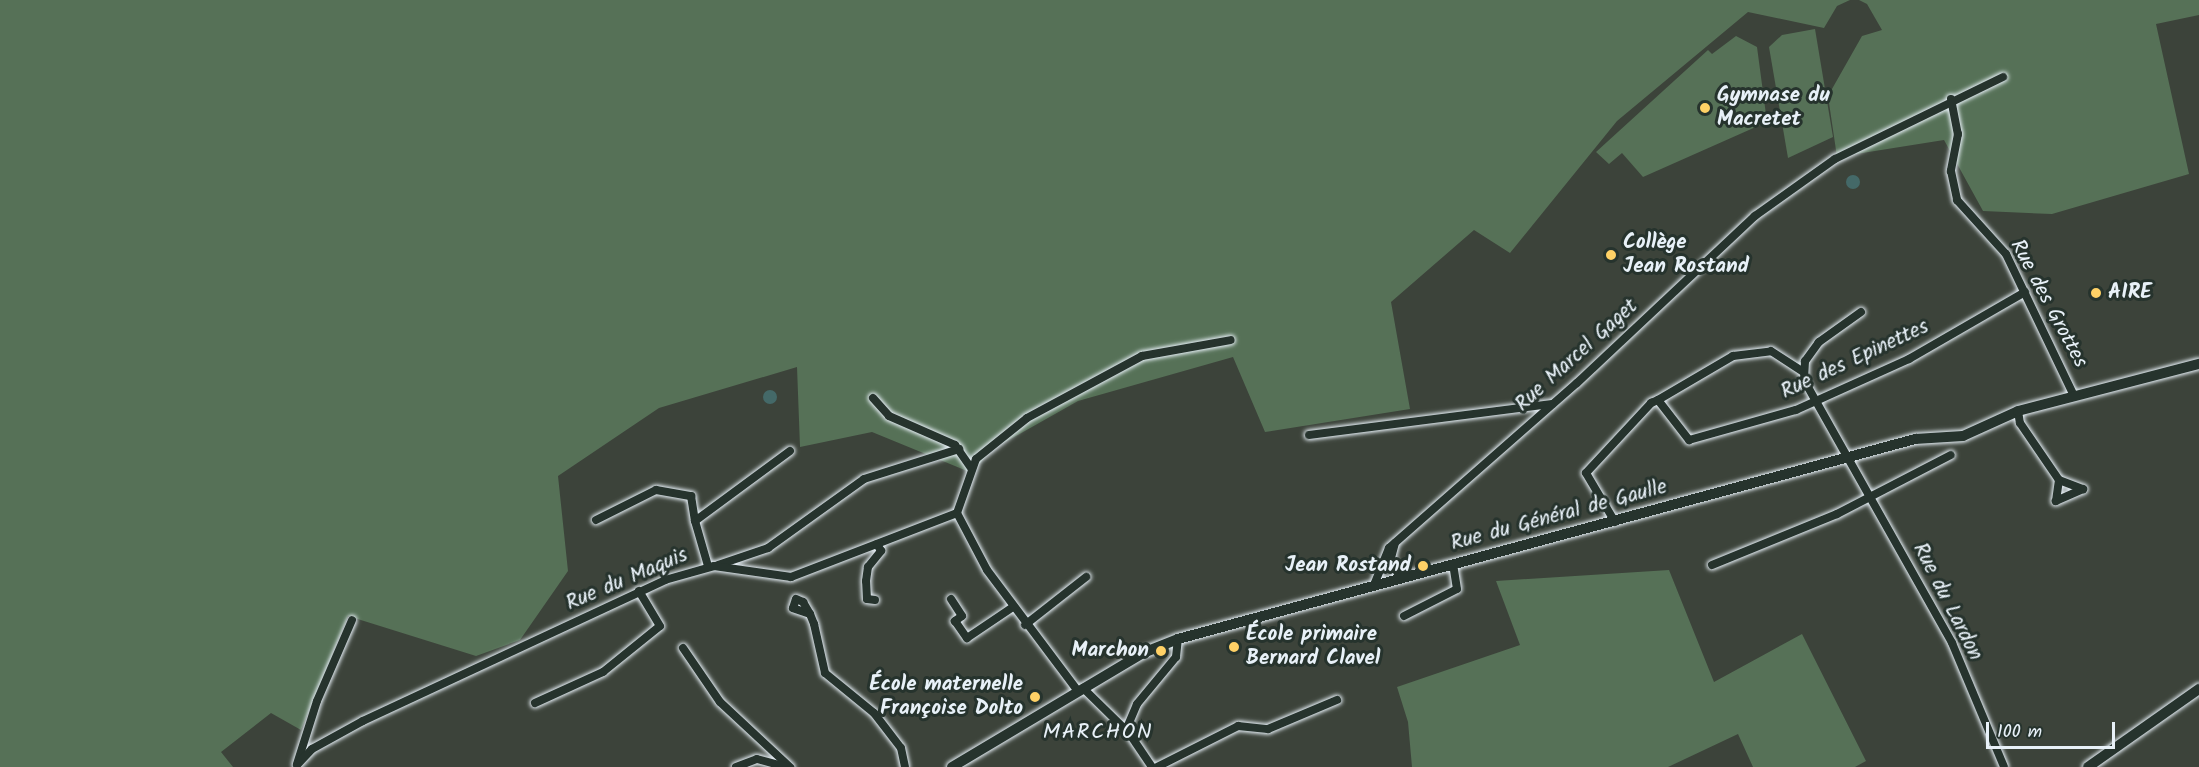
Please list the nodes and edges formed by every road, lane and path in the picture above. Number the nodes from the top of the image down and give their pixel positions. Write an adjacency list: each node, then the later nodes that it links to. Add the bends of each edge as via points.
1 (2003, 76): 2 (street, Rue Marcel Gaget)
2 (1951, 99): 3 (street, Rue des Grottes, via 1958,134 1951,171 1957,200 2006,254); 12 (street, Rue Marcel Gaget, via 1835,159 1755,216)
3 (2025, 292): 8 (street, Rue des Grottes); 10 (street, Rue des Epinettes, via 1909,359)
4 (1861, 312): 7 (street, via 1819,342)
5 (1231, 340): 19 (street, via 1142,356 1067,393 996,441)
6 (2199, 364): 8 (main road, Rue du Général de Gaulle)
7 (1802, 370): 10 (street, Rue du Lardon); 11 (street, via 1771,351 1732,356)
8 (2074, 396): 13 (main road, Rue du Général de Gaulle)
9 (873, 398): 15 (street, via 890,416)
10 (1818, 399): 11 (street, Rue des Epinettes, via 1796,411 1689,440); 18 (street, Rue du Lardon)
11 (1658, 400): 25 (street, via 1639,411 1586,473)
12 (1554, 404): 14 (street); 26 (street, Rue Marcel Gaget)
13 (2018, 411): 18 (main road, Rue du Général de Gaulle, via 1963,436 1915,439); 20 (street, via 2020,423)
14 (1309, 435)
15 (959, 449): 19 (street); 30 (street, via 864,479 768,548)
16 (790, 451): 24 (street)
17 (1951, 455): 21 (street)
18 (1849, 458): 21 (street, Rue du Lardon); 25 (main road, Rue du Général de Gaulle)
19 (971, 468): 22 (street)
20 (2059, 480)
21 (1870, 496): 29 (street, via 1798,532); 56 (street, Rue du Lardon, via 1952,643)
22 (957, 513): 27 (street, Rue du Maquis); 37 (street)
23 (596, 520): 24 (street, via 656,490 691,496)
24 (695, 521): 30 (street)
25 (1615, 522): 28 (main road, Rue du Général de Gaulle)
26 (1396, 542): 32 (street, via 1391,558); 33 (street, Rue Marcel Gaget, via 1381,560)
27 (877, 544): 30 (street, Rue du Maquis, via 791,577); 36 (street, via 881,551 868,567 866,581 867,600)
28 (1454, 564): 32 (main road, Rue du Général de Gaulle); 39 (street, via 1457,589)
29 (1712, 565)
30 (711, 566): 34 (street, Rue du Maquis)
31 (1086, 577): 41 (street)
32 (1400, 578): 33 (main road, Rue du Général de Gaulle)
33 (1374, 585): 42 (main road, Rue du Général de Gaulle)
34 (639, 591): 47 (street, via 660,626 585,683); 49 (street, Rue du Maquis, via 363,721 312,749)
35 (951, 599): 37 (street, via 962,616 955,621 967,638)
36 (875, 600)
37 (1013, 607): 41 (street)
38 (810, 614): 52 (street, via 825,673 874,713 901,748)
39 (1404, 616)
40 (352, 620): 49 (street, via 317,700)
41 (1025, 625): 45 (street)
42 (1178, 639): 45 (main road, Rue du Général de Gaulle); 48 (street, via 1176,657 1144,694)
43 (683, 648): 51 (street, via 720,702)
44 (2199, 689): 57 (main road)
45 (1081, 690): 48 (street); 53 (main road, Rue du Général de Gaulle)
46 (1337, 700): 55 (street, via 1268,729 1238,726)
47 (535, 703)
48 (1126, 730): 54 (street)
49 (296, 766)
50 (736, 767): 51 (street, via 757,759)
51 (788, 767)
52 (905, 767)
53 (952, 767)
54 (1152, 767)
55 (1157, 767)
56 (2004, 767)
57 (2088, 767)

